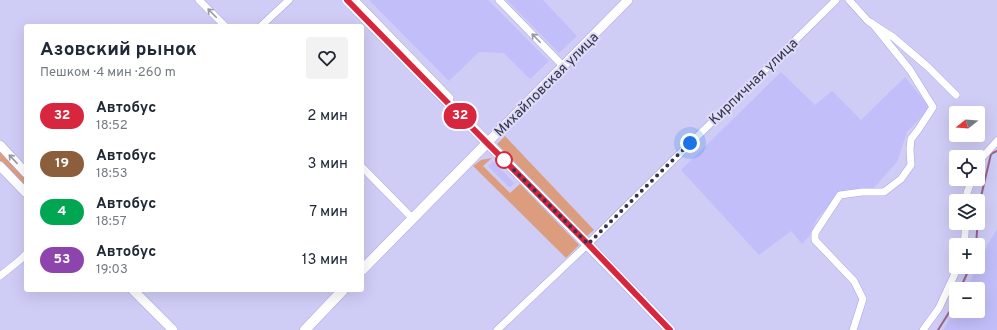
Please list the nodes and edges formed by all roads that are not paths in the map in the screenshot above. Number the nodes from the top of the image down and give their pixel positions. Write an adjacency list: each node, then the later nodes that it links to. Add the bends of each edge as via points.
1 (199, 0): 10 (street, one-way to 1)
2 (289, 0): 11 (street)
3 (347, 0): 15 (main road)
4 (355, 0): 15 (street, via 454,102)
5 (499, 0): 12 (street, one-way to 5)
6 (628, 0): 12 (street, Михайловская улица)
7 (836, 0): 23 (street, Кирпичная улица)
8 (849, 0): 9 (street)
9 (872, 23): 13 (street, via 893,37); 34 (street, via 910,70 933,107 911,139 911,165 902,179 884,192 840,195 815,233 815,240 854,281 863,299)
10 (223, 24)
11 (263, 24)
12 (563, 66): 15 (street, Михайловская улица)
13 (956, 95)
14 (997, 140): 17 (street)
15 (487, 143): 22 (main road, Михайловская улица); 23 (main road)
16 (0, 146): 20 (street, one-way to 16)
17 (985, 154)
18 (0, 166): 21 (street)
19 (364, 169): 22 (street)
20 (24, 171)
21 (24, 191)
22 (412, 218): 25 (main road, Михайловская улица)
23 (588, 244): 32 (street, Кирпичная улица); 33 (main road)
24 (24, 256): 27 (street)
25 (364, 268)
26 (955, 274): 35 (street, via 939,308)
27 (0, 276)
28 (135, 292): 30 (street)
29 (341, 292): 31 (main road)
30 (173, 330)
31 (304, 330)
32 (497, 330)
33 (670, 330)
34 (852, 330)
35 (923, 330)

